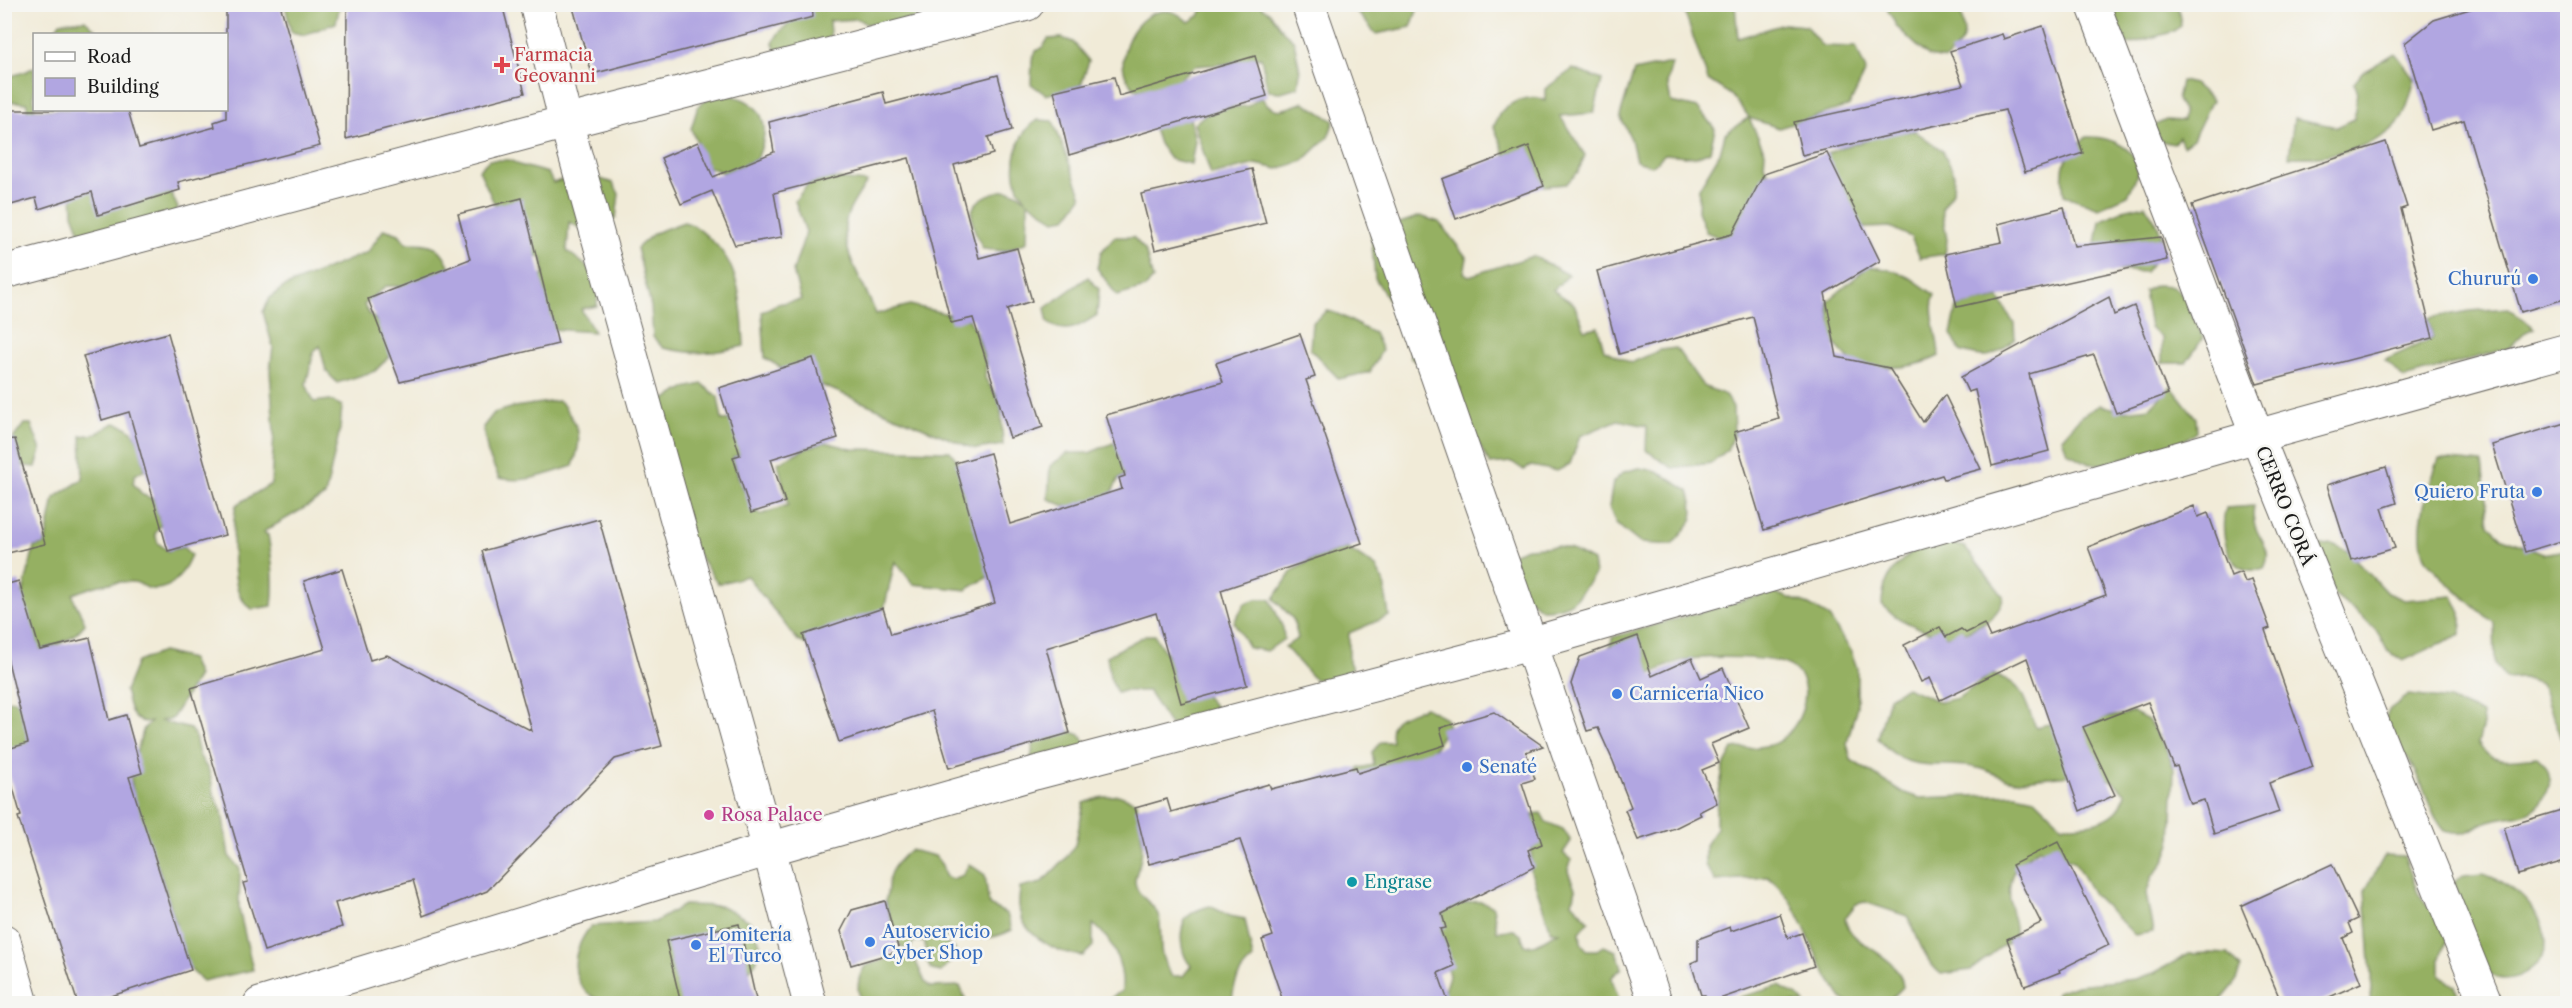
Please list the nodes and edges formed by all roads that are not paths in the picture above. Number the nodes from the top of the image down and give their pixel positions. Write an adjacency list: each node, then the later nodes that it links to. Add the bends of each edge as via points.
1 (536, 4): 5 (main road)
2 (1027, 4): 5 (main road)
3 (1308, 4): 9 (main road)
4 (2093, 4): 8 (main road, CERRO CORÁ)
5 (566, 122): 6 (main road); 10 (main road)
6 (4, 272)
7 (2568, 350): 8 (main road)
8 (2257, 436): 9 (main road); 16 (main road, CERRO CORÁ)
9 (1530, 644): 10 (main road, via 1035,773); 15 (main road)
10 (770, 849): 13 (main road); 14 (main road)
11 (4, 941): 12 (main road)
12 (22, 1004)
13 (260, 1004)
14 (810, 1004)
15 (1656, 1004)
16 (2486, 1004)

